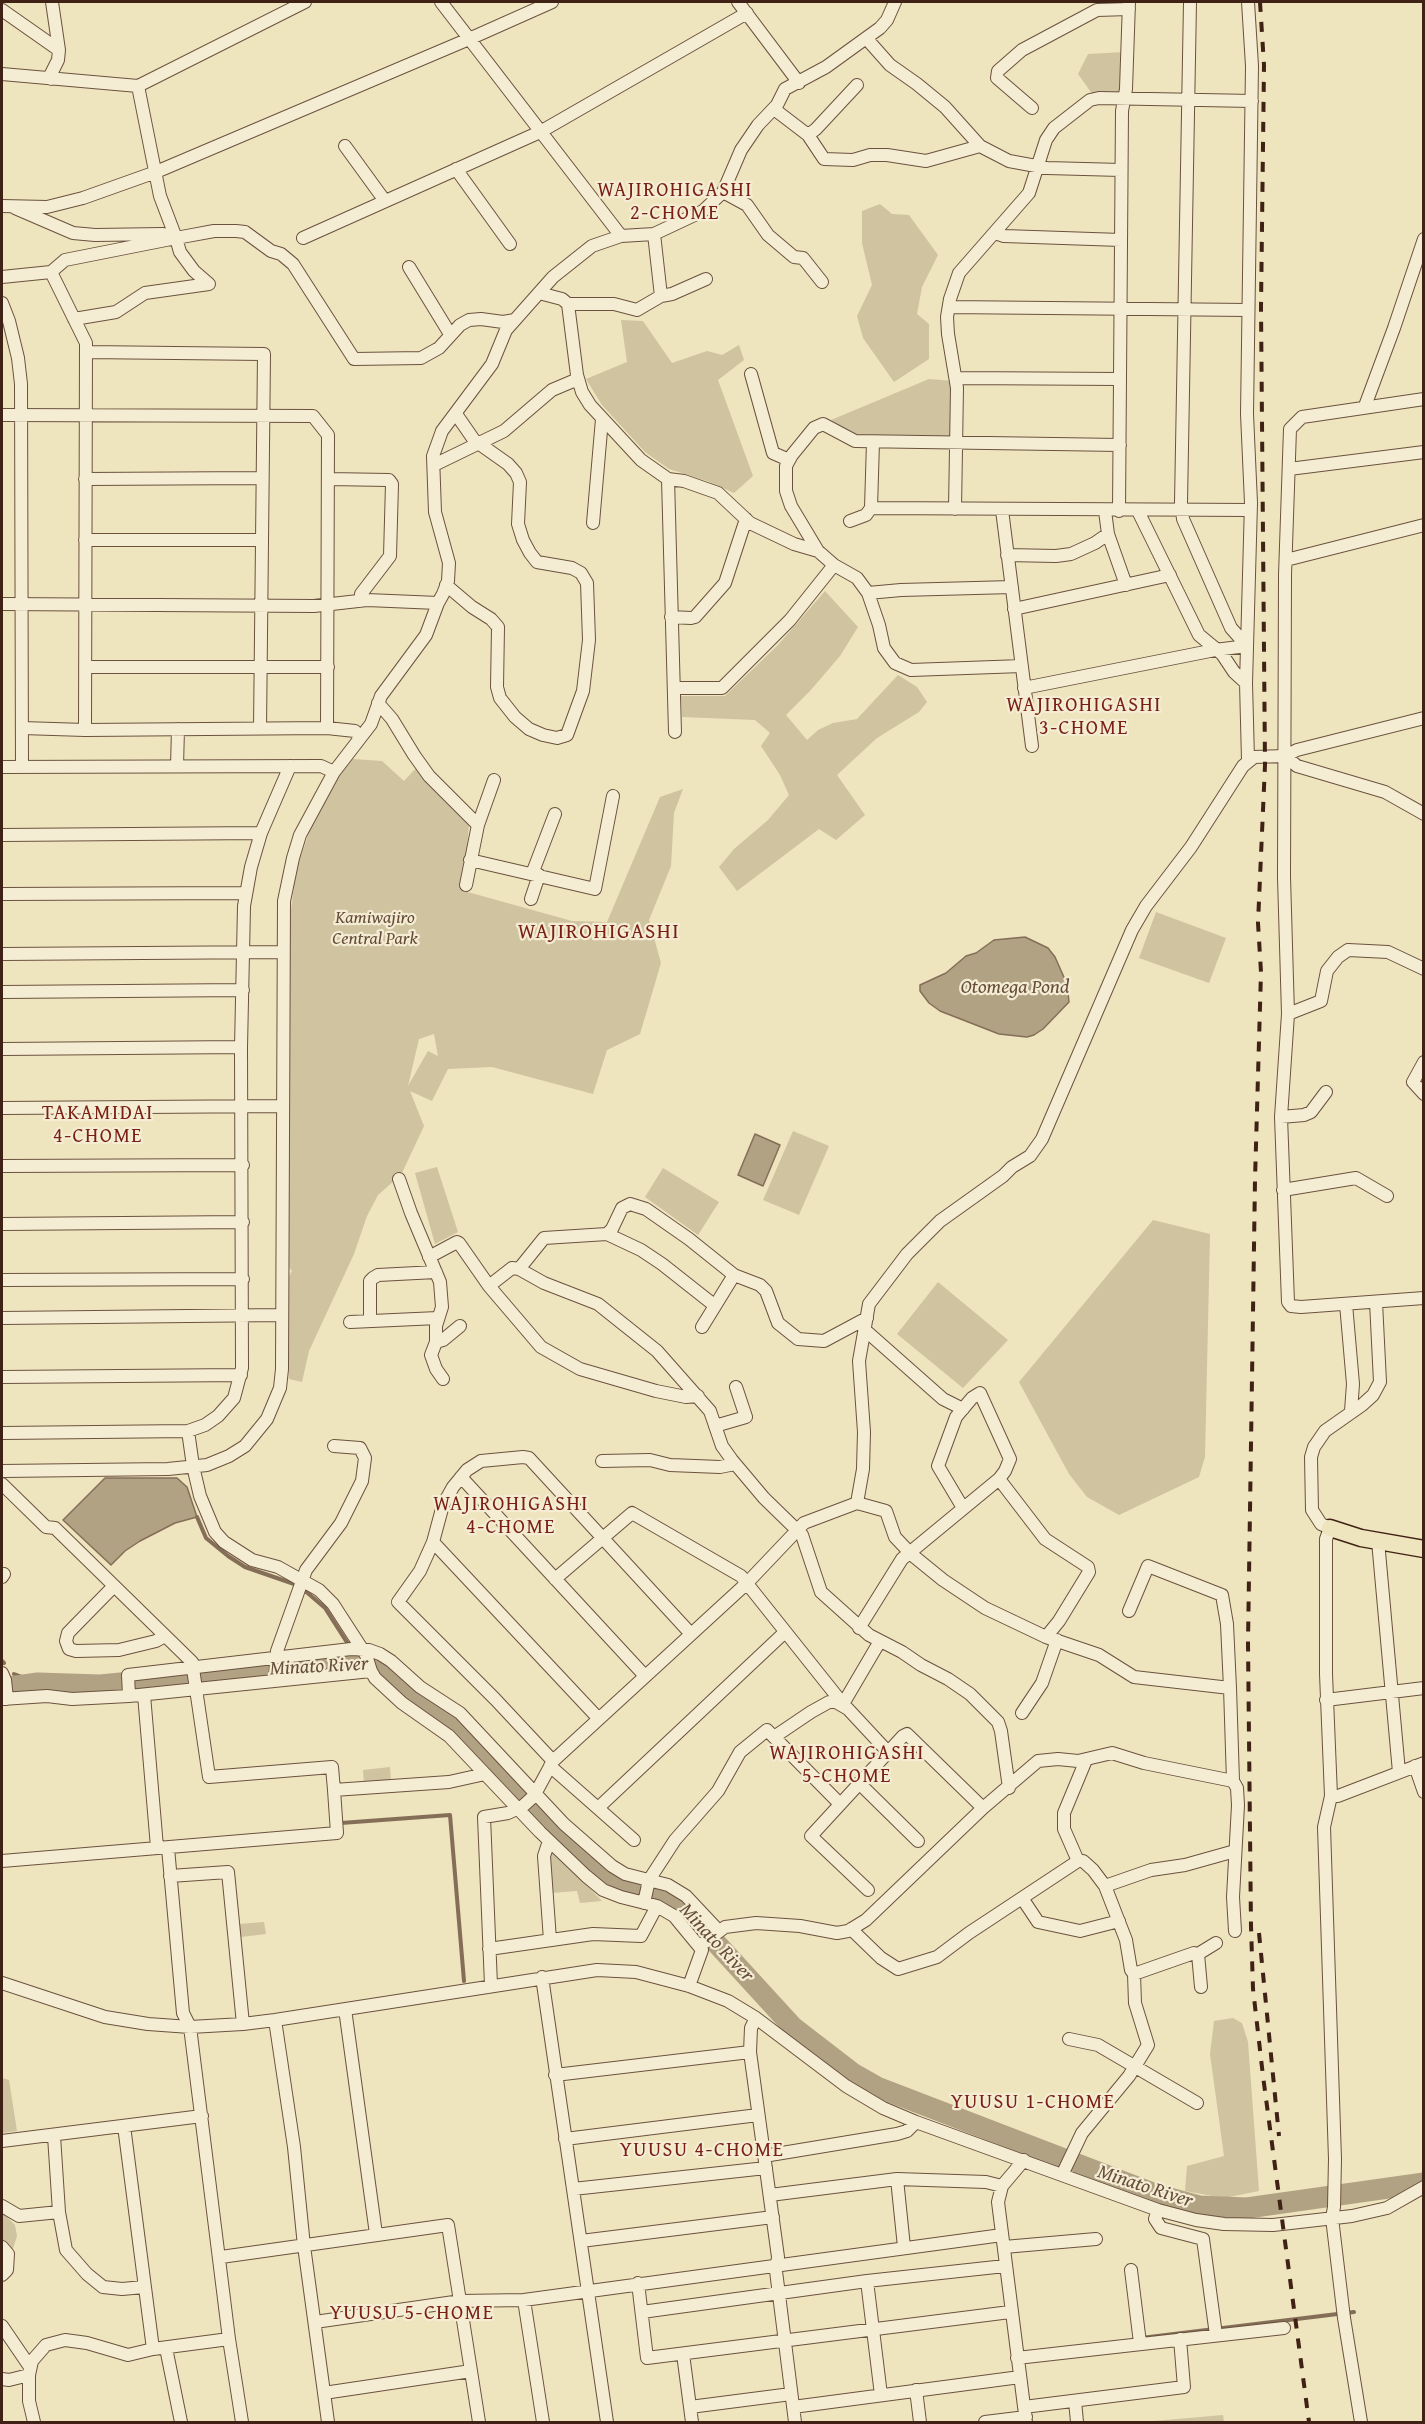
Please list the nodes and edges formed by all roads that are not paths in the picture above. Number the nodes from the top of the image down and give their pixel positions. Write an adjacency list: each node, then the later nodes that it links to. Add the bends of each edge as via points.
1 (52, 2): 15 (street)
2 (305, 2): 10 (street)
3 (441, 2): 14 (street)
4 (552, 2): 14 (street)
5 (738, 2): 12 (street)
6 (895, 2): 13 (street, via 887,20)
7 (1190, 2): 22 (street)
8 (1248, 2): 23 (street)
9 (1129, 5): 21 (street); 24 (street, via 1097,10 1022,50 998,71 997,78)
10 (279, 7): 20 (street)
11 (2, 10): 15 (street)
12 (747, 13): 18 (street); 26 (street)
13 (866, 38): 18 (street); 29 (street, via 890,65 945,107)
14 (469, 39): 26 (street); 33 (street)
15 (58, 50): 17 (street)
16 (2, 74): 17 (street)
17 (51, 79): 20 (street)
18 (799, 83): 25 (street, via 784,89)
19 (857, 85): 27 (street)
20 (138, 86): 33 (street)
21 (1124, 98): 22 (street); 30 (street, via 1099,98 1083,105 1054,128); 32 (street)
22 (1188, 100): 23 (street); 56 (street)
23 (1252, 101): 57 (street)
24 (1032, 108)
25 (774, 109): 27 (street); 34 (street, via 741,150)
26 (540, 132): 31 (street); 39 (street)
27 (808, 135): 29 (street, via 824,159 887,155 926,161)
28 (345, 146): 35 (street)
29 (980, 146): 30 (street, via 1009,161)
30 (1038, 166): 32 (street); 37 (street, via 1029,193)
31 (456, 169): 35 (street); 44 (street)
32 (1121, 170): 43 (street)
33 (156, 172): 36 (street, via 47,207); 40 (street, via 160,196)
34 (723, 192): 38 (street, via 703,211); 49 (street, via 747,205 768,235 794,257 803,258)
35 (385, 201): 41 (street)
36 (4, 204): 40 (street, via 73,233 163,234)
37 (995, 233): 43 (street); 54 (street, via 959,273)
38 (654, 234): 39 (street); 51 (street)
39 (621, 236): 50 (street, via 592,246)
40 (176, 238): 46 (street, via 65,260); 58 (street, via 180,252 209,284 145,293 116,312); 60 (street, via 214,231 244,232 281,254 304,279 354,358 421,358 439,348)
41 (303, 238)
42 (1424, 238): 67 (street)
43 (1121, 240): 55 (street)
44 (510, 244)
45 (409, 267): 60 (street)
46 (51, 272): 47 (street); 58 (street)
47 (2, 277)
48 (706, 279): 51 (street)
49 (822, 282)
50 (539, 293): 53 (street); 59 (street)
51 (661, 296): 53 (street, via 637,310 614,304)
52 (2, 303): 70 (street, via 18,358)
53 (568, 304): 64 (street)
54 (949, 307): 55 (street); 63 (street, via 948,334)
55 (1120, 309): 56 (street); 65 (street)
56 (1184, 310): 57 (street); 93 (street)
57 (1248, 310): 89 (street)
58 (74, 319): 61 (street)
59 (515, 320): 60 (street, via 470,320); 68 (street, via 506,330 492,364)
60 (450, 334)
61 (86, 352): 71 (street); 72 (street, via 264,354)
62 (751, 374): 79 (street, via 773,453)
63 (956, 378): 65 (street); 75 (street)
64 (578, 379): 73 (street, via 590,405); 76 (street, via 552,390 514,425)
65 (1120, 379): 77 (street)
66 (1424, 399): 67 (street)
67 (1365, 406): 81 (street, via 1296,421 1290,429)
68 (456, 414): 76 (street); 80 (street, via 442,431)
69 (2, 415): 70 (street)
70 (21, 416): 71 (street); 113 (street)
71 (85, 416): 72 (street); 83 (street)
72 (263, 416): 82 (street); 84 (street, via 313,416 328,435)
73 (602, 419): 85 (street, via 640,460); 96 (street)
74 (873, 442): 75 (street); 79 (street, via 855,441 823,424 814,428); 86 (street)
75 (956, 443): 77 (street); 87 (street)
76 (479, 444): 80 (street); 106 (street, via 516,472 520,482 518,524 530,553 537,562 572,568 587,583 589,640 583,691 567,735 543,735 515,717 500,698 497,687 498,627)
77 (1120, 445): 91 (street)
78 (1424, 452): 81 (street)
79 (789, 460): 101 (street, via 786,491)
80 (434, 465): 106 (street, via 435,512 449,563)
81 (1289, 470): 103 (street)
82 (261, 478): 83 (street); 100 (street)
83 (85, 479): 99 (street)
84 (328, 479): 110 (street, via 389,480 392,484 390,556); 116 (street)
85 (668, 479): 94 (street, via 718,493); 118 (street)
86 (871, 508): 87 (street); 95 (street, via 866,515)
87 (955, 509): 88 (street)
88 (1002, 510): 90 (street); 102 (street)
89 (1250, 510): 93 (street); 119 (street)
90 (1105, 511): 91 (street); 98 (street)
91 (1119, 511): 92 (street)
92 (1138, 511): 93 (street); 105 (street)
93 (1182, 511): 119 (street, via 1231,628)
94 (746, 519): 101 (street, via 794,544); 118 (street, via 725,583 695,616)
95 (850, 520)
96 (593, 523)
97 (1424, 525): 103 (street)
98 (1108, 534): 102 (street, via 1071,554); 107 (street)
99 (85, 540): 100 (street); 114 (street)
100 (262, 540): 115 (street)
101 (818, 551): 104 (street)
102 (1007, 555): 108 (street)
103 (1286, 560): 138 (street)
104 (834, 565): 109 (street, via 857,578); 126 (street, via 790,620 722,688)
105 (1170, 575): 107 (street); 120 (street, via 1199,635)
106 (446, 585): 111 (street)
107 (1126, 585): 117 (street)
108 (1011, 587): 109 (street); 117 (street)
109 (868, 593): 121 (street, via 884,648 895,663 911,670)
110 (360, 601): 111 (street); 116 (street)
111 (438, 603): 128 (street, via 426,635)
112 (2, 604): 113 (street)
113 (22, 604): 114 (street); 130 (street)
114 (85, 605): 115 (street); 122 (street)
115 (262, 605): 116 (street); 123 (street)
116 (328, 605): 124 (street)
117 (1014, 609): 121 (street)
118 (671, 617): 126 (street)
119 (1247, 646): 120 (street); 125 (street)
120 (1215, 650): 125 (street); 127 (street)
121 (1022, 666): 127 (street)
122 (85, 667): 123 (street); 134 (street)
123 (261, 667): 124 (street); 131 (street)
124 (327, 667): 132 (street)
125 (1246, 683): 139 (street)
126 (674, 688): 135 (street)
127 (1024, 688): 137 (street)
128 (378, 703): 136 (street, via 371,724); 149 (street, via 429,776)
129 (1424, 718): 138 (street)
130 (22, 728): 134 (street); 143 (street)
131 (260, 728): 132 (street); 133 (street)
132 (327, 728): 136 (street, via 354,731)
133 (178, 729): 134 (street); 140 (street)
134 (85, 730)
135 (675, 732)
136 (360, 738): 144 (street)
137 (1032, 746)
138 (1285, 756): 139 (street); 148 (street, via 1297,766 1385,792); 164 (street)
139 (1248, 760): 199 (street, via 1132,930 1041,1139 1030,1156 940,1221 907,1254 869,1304)
140 (177, 766): 141 (street); 143 (street)
141 (290, 766): 144 (street, via 321,766); 150 (street)
142 (2, 767): 143 (street)
143 (22, 767)
144 (334, 772): 159 (street, via 300,835 293,858 284,901)
145 (494, 780): 149 (street)
146 (613, 796): 153 (street, via 595,889)
147 (555, 814): 153 (street)
148 (1424, 814)
149 (478, 825): 152 (street)
150 (261, 833): 151 (street); 155 (street)
151 (2, 834)
152 (470, 860): 153 (street); 154 (street)
153 (536, 874): 157 (street)
154 (466, 885)
155 (246, 893): 156 (street); 158 (street)
156 (2, 894)
157 (531, 899)
158 (243, 952): 159 (street); 160 (street); 162 (street)
159 (282, 952): 170 (street)
160 (2, 954)
161 (1424, 969): 164 (street, via 1388,951 1348,950 1327,971 1321,1001)
162 (243, 990): 163 (street); 165 (street)
163 (2, 992)
164 (1288, 1014): 173 (street)
165 (241, 1047): 166 (street); 171 (street)
166 (2, 1048)
167 (1424, 1062): 169 (street, via 1413,1082)
168 (1326, 1092): 173 (street, via 1311,1112)
169 (1424, 1094)
170 (282, 1106): 171 (street); 193 (street)
171 (242, 1107): 172 (street); 174 (street)
172 (2, 1108)
173 (1281, 1117): 177 (street)
174 (243, 1165): 175 (street); 179 (street)
175 (2, 1166)
176 (399, 1179): 182 (street)
177 (1283, 1190): 178 (street, via 1356,1178); 191 (street, via 1288,1302 1301,1307)
178 (1387, 1196)
179 (243, 1222): 180 (street); 186 (street)
180 (2, 1224)
181 (607, 1234): 183 (street, via 544,1238); 185 (street, via 622,1208 630,1204 646,1209); 192 (street, via 655,1259)
182 (429, 1257): 184 (street); 188 (street, via 457,1242)
183 (519, 1269): 188 (street, via 512,1268); 207 (street, via 598,1304 657,1351)
184 (436, 1272): 196 (street, via 442,1291); 197 (street, via 373,1278)
185 (735, 1275): 192 (street); 199 (street, via 766,1291 778,1323 798,1339 824,1341 857,1322)
186 (243, 1279): 187 (street); 194 (street)
187 (2, 1280)
188 (489, 1286): 207 (street, via 541,1347 580,1369 656,1391)
189 (1424, 1298): 190 (street)
190 (1376, 1302): 191 (street); 209 (street, via 1380,1382 1373,1395)
191 (1346, 1304): 209 (street, via 1353,1384)
192 (714, 1305): 201 (street)
193 (282, 1315): 194 (street); 216 (street, via 280,1388 267,1419 237,1451 218,1461)
194 (243, 1316): 195 (street); 203 (street)
195 (2, 1318)
196 (438, 1318): 197 (street); 202 (street)
197 (370, 1321): 198 (street)
198 (350, 1322)
199 (866, 1324): 208 (street, via 943,1399); 221 (street, via 859,1361 864,1432)
200 (460, 1326): 202 (street)
201 (702, 1327)
202 (436, 1342): 205 (street, via 432,1362)
203 (241, 1375): 204 (street); 211 (street, via 229,1405 205,1425)
204 (2, 1377)
205 (443, 1379)
206 (736, 1387): 210 (street, via 746,1417)
207 (698, 1396): 210 (street, via 710,1411)
208 (963, 1409): 219 (street, via 980,1393 1011,1460); 222 (street, via 938,1466)
209 (1351, 1411): 223 (street, via 1325,1431 1311,1457 1312,1510 1321,1524)
210 (715, 1426): 215 (street, via 722,1446)
211 (188, 1431): 212 (street); 216 (street)
212 (2, 1433)
213 (334, 1446): 231 (street, via 360,1448 365,1458 362,1480 341,1523 306,1570)
214 (602, 1461): 215 (street, via 650,1460 720,1467)
215 (735, 1464): 224 (street)
216 (193, 1466): 217 (street); 231 (street, via 208,1518 224,1542 252,1560)
217 (2, 1471)
218 (461, 1477): 225 (street, via 481,1461 529,1458); 227 (street, via 443,1505); 230 (street)
219 (999, 1479): 222 (street); 239 (street, via 1045,1539 1088,1567 1089,1572)
220 (2, 1484): 233 (street, via 46,1527 55,1528)
221 (857, 1503): 224 (street, via 810,1520); 229 (street, via 886,1511 895,1537)
222 (963, 1508): 229 (street)
223 (1330, 1527): 226 (main road); 255 (street, via 1326,1539)
224 (797, 1530): 232 (street); 235 (street, via 821,1592)
225 (602, 1537): 230 (street); 232 (street, via 632,1513); 237 (street)
226 (1378, 1541): 228 (main road); 251 (street)
227 (433, 1542): 258 (street); 262 (street, via 420,1571 398,1602 495,1699)
228 (1424, 1549)
229 (911, 1554): 235 (street, via 902,1559); 239 (street, via 985,1608)
230 (555, 1579): 246 (street)
231 (303, 1580): 241 (street, via 333,1604); 242 (street)
232 (747, 1582): 236 (street); 237 (street)
233 (114, 1586): 238 (street); 238 (street, via 68,1633 69,1649 119,1650)
234 (1129, 1611): 248 (street, via 1148,1566 1222,1595)
235 (859, 1628): 240 (street)
236 (784, 1633): 256 (street); 274 (street)
237 (691, 1634): 246 (street)
238 (165, 1636): 243 (street)
239 (1051, 1638): 248 (street, via 1099,1655 1134,1677); 257 (street, via 1042,1683)
240 (880, 1641): 256 (street); 268 (street, via 955,1684 998,1722)
241 (362, 1650): 242 (street); 244 (street); 271 (street, via 391,1660 420,1687 460,1713)
242 (276, 1660): 243 (street); 247 (street)
243 (193, 1667): 250 (street); 253 (street, via 128,1675)
244 (370, 1671): 247 (street); 265 (street, via 402,1703 449,1736)
245 (2, 1673): 254 (street, via 6,1680)
246 (645, 1676): 258 (street)
247 (275, 1678): 250 (street)
248 (1230, 1688): 266 (street)
249 (1424, 1688): 251 (street)
250 (196, 1689): 252 (street); 269 (street, via 209,1777 332,1767)
251 (1391, 1692): 255 (street); 264 (street)
252 (144, 1695): 253 (street); 280 (street)
253 (129, 1696): 254 (street)
254 (4, 1699)
255 (1326, 1700): 272 (street)
256 (843, 1704): 259 (street, via 829,1702); 260 (street)
257 (1022, 1713)
258 (598, 1718): 262 (street)
259 (774, 1737): 273 (street); 285 (street, via 767,1730 740,1752 718,1791 675,1840)
260 (888, 1752): 267 (street); 275 (street, via 907,1734)
261 (1086, 1760): 266 (street, via 1112,1753); 268 (street, via 1038,1761); 283 (street, via 1064,1813 1064,1829)
262 (552, 1763): 271 (street); 274 (street)
263 (1420, 1765): 264 (street); 270 (street)
264 (1399, 1772): 272 (street)
265 (485, 1774): 269 (street, via 449,1782); 276 (street)
266 (1233, 1781): 281 (street, via 1238,1805)
267 (859, 1783): 273 (street); 279 (street)
268 (1009, 1788): 275 (street)
269 (334, 1790): 280 (street, via 338,1833)
270 (1424, 1792)
271 (535, 1793): 276 (street); 285 (street, via 612,1866)
272 (1331, 1796): 334 (street, via 1324,1827 1335,2159)
273 (840, 1804): 287 (street, via 811,1836)
274 (598, 1808): 277 (street)
275 (983, 1808): 292 (street, via 866,1920)
276 (517, 1809): 278 (street); 298 (street, via 484,1817 482,1821)
277 (634, 1840)
278 (549, 1841): 289 (street, via 603,1890); 295 (street, via 544,1856)
279 (918, 1841)
280 (163, 1848): 282 (street); 284 (street)
281 (1235, 1851): 286 (street, via 1151,1870); 293 (street)
282 (2, 1861)
283 (1078, 1861): 286 (street, via 1093,1870); 288 (street)
284 (170, 1876): 309 (street, via 228,1872); 310 (street, via 183,2013)
285 (649, 1880): 289 (street); 294 (street, via 686,1896)
286 (1105, 1886): 291 (street)
287 (868, 1890)
288 (1022, 1898): 291 (street, via 1038,1922 1080,1931); 292 (street, via 937,1957 898,1969 880,1958)
289 (644, 1903): 290 (street)
290 (657, 1906): 295 (street, via 641,1936 593,1934); 297 (street, via 674,1916)
291 (1119, 1921): 300 (street)
292 (851, 1929): 294 (street, via 837,1934 756,1923 725,1927)
293 (1235, 1931)
294 (717, 1932): 297 (street)
295 (550, 1940): 298 (street)
296 (1216, 1943): 299 (street)
297 (702, 1944): 304 (street)
298 (489, 1949): 303 (street)
299 (1198, 1954): 300 (street); 305 (street)
300 (1134, 1974): 313 (street, via 1135,2003 1148,2045)
301 (542, 1977): 303 (street); 304 (street, via 597,1970 636,1972); 314 (street)
302 (2, 1983): 310 (street, via 105,2017)
303 (492, 1985): 306 (street)
304 (689, 1986): 307 (street, via 728,2001)
305 (1201, 1987)
306 (345, 2009): 308 (street); 336 (street)
307 (756, 2018): 312 (street, via 751,2028); 318 (street, via 860,2095)
308 (275, 2020): 309 (street); 340 (street)
309 (243, 2024): 310 (street)
310 (190, 2027): 317 (street)
311 (1069, 2039): 313 (street, via 1098,2045)
312 (750, 2052): 314 (street); 316 (street)
313 (1135, 2066): 315 (street); 325 (street, via 1082,2133)
314 (555, 2075): 321 (street)
315 (1197, 2103)
316 (758, 2115): 321 (street); 324 (street)
317 (202, 2116): 319 (street); 343 (street)
318 (916, 2122): 323 (street); 324 (street, via 897,2134)
319 (124, 2126): 320 (street); 350 (street)
320 (54, 2136): 322 (street); 333 (street)
321 (565, 2139): 329 (street)
322 (2, 2141)
323 (1024, 2160): 325 (street); 327 (street)
324 (765, 2162): 329 (street); 330 (street)
325 (1062, 2175): 332 (street)
326 (897, 2179): 327 (street); 330 (street); 342 (street)
327 (1002, 2186): 339 (street, via 998,2202)
328 (1424, 2187): 334 (street, via 1387,2208)
329 (573, 2189): 338 (street)
330 (770, 2195): 335 (street)
331 (2, 2206): 333 (street, via 19,2216)
332 (1158, 2210): 334 (street, via 1224,2224 1273,2225); 361 (street, via 1155,2219 1161,2228 1203,2239)
333 (59, 2211): 350 (street, via 66,2250 87,2274 103,2287)
334 (1333, 2212): 393 (street, via 1344,2318)
335 (773, 2217): 338 (street); 344 (street)
336 (376, 2235): 340 (street); 354 (street, via 447,2225)
337 (1096, 2239): 339 (street)
338 (581, 2241): 351 (street)
339 (1003, 2241): 342 (street); 345 (street)
340 (304, 2246): 343 (street); 357 (street)
341 (2, 2247): 347 (street, via 8,2254 7,2270)
342 (904, 2247): 344 (street)
343 (221, 2257): 362 (street)
344 (777, 2264): 349 (street); 352 (street)
345 (1005, 2266): 348 (street); 356 (street)
346 (1131, 2270): 365 (street)
347 (2, 2275)
348 (867, 2282): 352 (street); 360 (street)
349 (638, 2283): 351 (street); 355 (street)
350 (144, 2287): 367 (street)
351 (588, 2289): 353 (street); 387 (street)
352 (779, 2294): 355 (street); 364 (street)
353 (524, 2300): 354 (street); 386 (street)
354 (461, 2301): 357 (street); 371 (street)
355 (642, 2312): 368 (street, via 647,2358)
356 (1010, 2312): 360 (street); 369 (street)
357 (315, 2322): 375 (street)
358 (2, 2326): 370 (street)
359 (1284, 2328): 361 (street)
360 (873, 2329): 364 (street); 376 (street)
361 (1216, 2335): 363 (street)
362 (229, 2339): 366 (street); 383 (street)
363 (1180, 2339): 365 (street); 378 (street, via 1184,2386)
364 (785, 2340): 368 (street); 377 (street)
365 (1140, 2343): 369 (street)
366 (166, 2348): 367 (street); 382 (street)
367 (153, 2349): 370 (street, via 128,2355 65,2340 46,2345 32,2361)
368 (683, 2354): 379 (street)
369 (1017, 2358): 372 (street)
370 (30, 2371): 373 (street); 381 (street, via 29,2401)
371 (471, 2371): 375 (street); 385 (street)
372 (1020, 2377): 374 (street); 380 (street)
373 (2, 2379)
374 (916, 2390): 376 (street); 390 (street)
375 (324, 2393): 384 (street)
376 (881, 2395): 377 (street)
377 (792, 2400): 379 (street); 389 (street)
378 (1075, 2401): 380 (street); 392 (street)
379 (690, 2408): 388 (street)
380 (1025, 2416): 391 (street)
381 (34, 2422)
382 (181, 2422)
383 (242, 2422)
384 (328, 2422)
385 (479, 2422)
386 (543, 2422)
387 (607, 2422)
388 (692, 2422)
389 (795, 2422)
390 (920, 2422)
391 (985, 2422)
392 (1077, 2422)
393 (1361, 2422)

